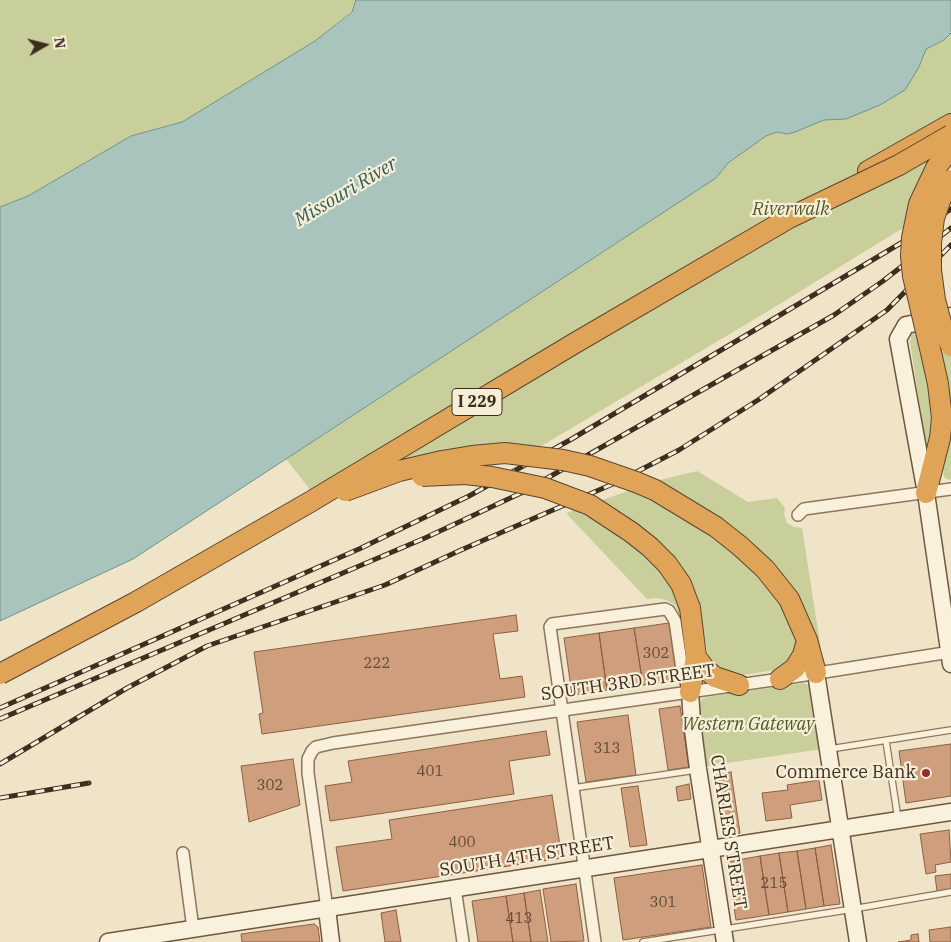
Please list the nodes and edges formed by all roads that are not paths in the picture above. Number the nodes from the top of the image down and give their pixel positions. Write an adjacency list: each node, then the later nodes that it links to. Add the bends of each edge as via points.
1 (951, 124): 7 (highway, I 229, bridge)
2 (951, 135): 7 (highway, I 229, bridge, via 899,165 789,218)
3 (951, 147): 10 (highway, bridge, via 936,168 919,204 912,238 913,276 938,384 942,418)
4 (951, 180): 6 (highway, bridge, via 934,218 930,270 942,326)
5 (951, 316): 10 (main road, via 906,325 898,339)
6 (951, 346)
7 (541, 363): 8 (highway, I 229, bridge)
8 (507, 383): 11 (highway, I 229, bridge); 12 (highway, I 229, bridge)
9 (951, 489): 10 (street)
10 (926, 492): 13 (street, via 811,508); 15 (main road)
11 (310, 502): 14 (highway, bridge, via 399,471 442,461 505,453 590,466 636,482 684,507 740,546 790,599); 18 (highway, I 229, bridge, via 136,602)
12 (291, 512): 16 (highway, bridge, via 346,489 420,476 465,474 523,482 568,496 590,505 631,532 667,564 681,584 690,608); 18 (highway, I 229, bridge, via 137,602)
13 (798, 515)
14 (807, 640): 17 (highway); 19 (highway, via 795,668)
15 (950, 656): 17 (street, SOUTH 3RD STREET)
16 (696, 657): 20 (highway, via 715,677); 21 (highway)
17 (816, 673): 19 (street, SOUTH 3RD STREET); 25 (main road)
18 (0, 674)
19 (780, 679): 20 (street, SOUTH 3RD STREET)
20 (740, 685): 21 (street, SOUTH 3RD STREET)
21 (690, 692): 22 (street, SOUTH 3RD STREET); 22 (street, CHARLES STREET, via 683,676 675,621 669,611 658,609 552,624); 26 (main road, CHARLES STREET)
22 (562, 710): 27 (street); 36 (street, SOUTH 3RD STREET, via 333,743 312,751 308,759 308,773)
23 (951, 730): 24 (lane)
24 (886, 741): 25 (lane); 29 (lane)
25 (829, 750): 30 (main road)
26 (698, 769): 27 (lane); 31 (main road, CHARLES STREET)
27 (573, 788): 33 (street)
28 (951, 812): 29 (main road, SOUTH 4TH STREET)
29 (898, 819): 30 (main road, SOUTH 4TH STREET)
30 (842, 828): 31 (main road, SOUTH 4TH STREET); 37 (main road)
31 (710, 848): 33 (main road, SOUTH 4TH STREET); 39 (main road, CHARLES STREET)
32 (182, 853): 38 (street)
33 (585, 868): 34 (main road, SOUTH 4TH STREET); 43 (street)
34 (455, 888): 36 (main road, SOUTH 4TH STREET); 42 (street)
35 (951, 892): 37 (lane)
36 (327, 908): 38 (main road, SOUTH 4TH STREET); 41 (main road)
37 (853, 909): 39 (lane); 45 (main road)
38 (193, 929): 40 (main road, SOUTH 4TH STREET)
39 (724, 936): 44 (lane)
40 (108, 942)
41 (331, 942)
42 (464, 942)
43 (596, 942)
44 (642, 942)
45 (858, 942)

